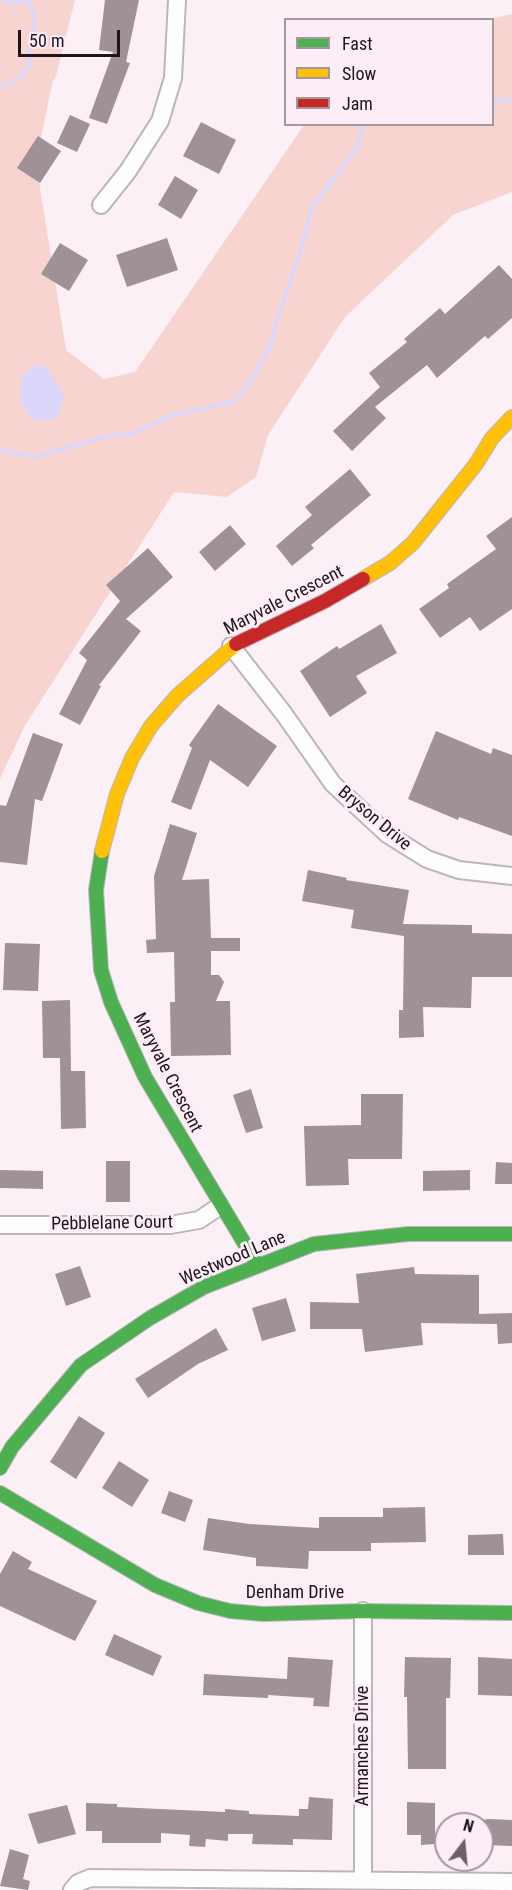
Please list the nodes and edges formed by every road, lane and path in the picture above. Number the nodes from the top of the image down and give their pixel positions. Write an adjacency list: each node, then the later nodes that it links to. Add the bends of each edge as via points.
1 (177, 0): 2 (street, via 173,78 160,121)
2 (101, 205)
3 (512, 417): 4 (street, Maryvale Crescent, via 419,536 390,563 325,601)
4 (231, 646): 5 (street, Bryson Drive, via 333,784 387,834 426,859 459,870); 6 (street, Maryvale Crescent, via 171,703 151,726 132,758 104,837 96,890 101,970 111,1002 145,1077)
5 (512, 876)
6 (220, 1206): 7 (street, Pebblelane Court, via 199,1220 170,1225); 9 (street, Maryvale Crescent)
7 (0, 1226)
8 (512, 1234): 9 (street, Westwood Lane, via 408,1233 315,1244)
9 (258, 1266): 10 (street, Westwood Lane, via 204,1287 81,1365 12,1447)
10 (0, 1468)
11 (0, 1493): 12 (street, Denham Drive, via 155,1585 198,1603 262,1614)
12 (363, 1611): 13 (street, Denham Drive); 14 (street, Armanches Drive)
13 (512, 1613)
14 (363, 1881): 16 (street); 17 (street, via 90,1878 78,1882)
15 (512, 1882): 16 (street)
16 (482, 1886)
17 (72, 1890)

